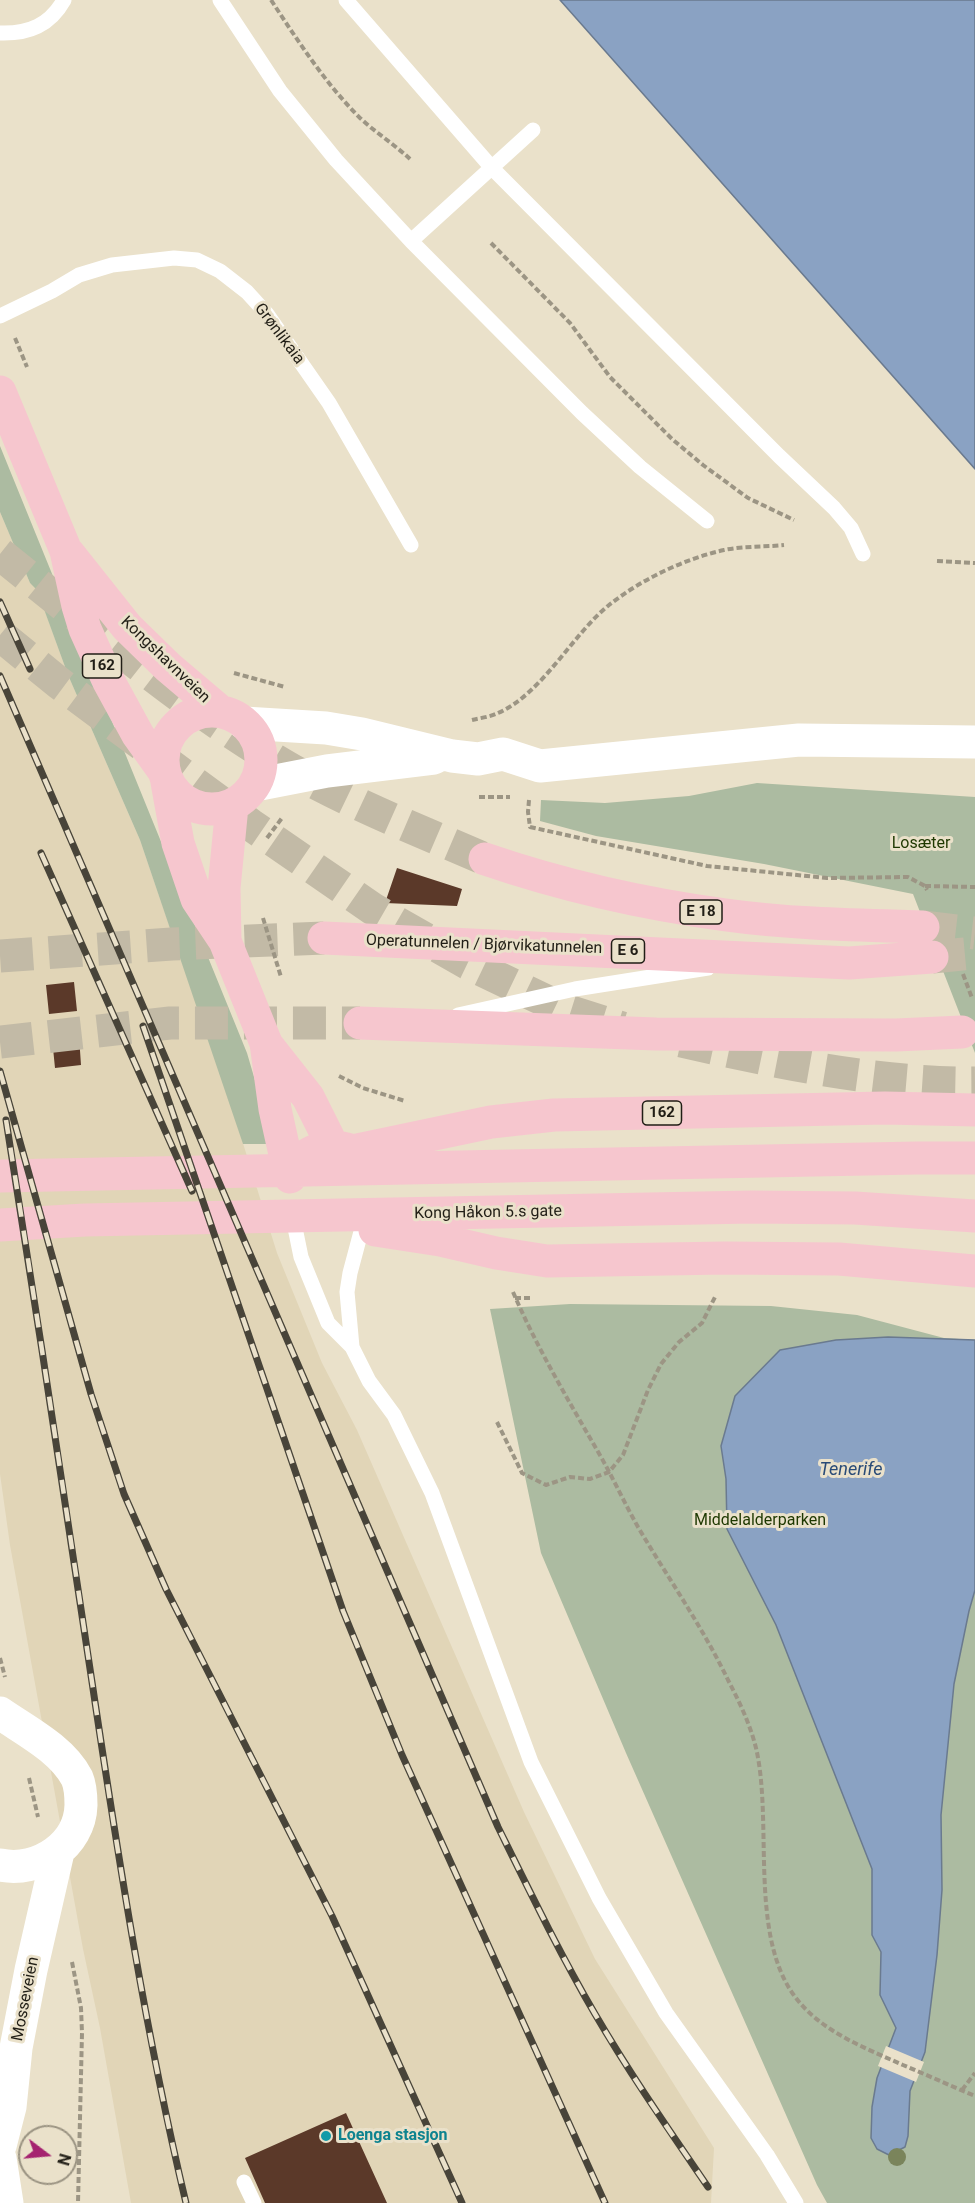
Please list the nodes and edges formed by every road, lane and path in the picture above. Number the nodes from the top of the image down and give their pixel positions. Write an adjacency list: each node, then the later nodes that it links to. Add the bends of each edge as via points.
1 (64, 0): 5 (lane, via 55,15 39,27)
2 (220, 0): 9 (lane, via 280,91 336,160)
3 (271, 0): 7 (path, via 349,106)
4 (346, 0): 8 (lane)
5 (0, 33)
6 (534, 130): 8 (lane)
7 (410, 159)
8 (492, 168): 9 (lane); 18 (lane, via 834,508 851,528)
9 (411, 241): 14 (lane, via 590,421)
10 (491, 243): 13 (path, via 570,323 610,377 672,439 748,498)
11 (0, 316): 15 (lane, Grønlikaia, via 79,275 112,265 174,258 197,260 220,271 247,292 288,344 329,403)
12 (0, 392): 17 (highway, Kongshavnveien / 162)
13 (794, 520)
14 (707, 521)
15 (411, 545)
16 (784, 545): 24 (path, via 724,550 672,567 638,585 608,606 529,692 499,713)
17 (66, 550): 23 (highway, Kongshavnveien / 162, via 127,627 168,667); 27 (highway, Kongshavnveien / 162, via 85,629 133,726)
18 (863, 554)
19 (937, 561): 20 (path)
20 (975, 563)
21 (229, 671): 22 (path)
22 (293, 688)
23 (232, 717): 26 (street, via 362,734); 27 (highway, 162, via 210,711 191,715 176,726 166,742 162,760); 28 (highway, 162, via 255,736 261,752 261,769)
24 (464, 722)
25 (975, 742): 26 (street, via 799,740 540,766 503,754 478,759)
26 (452, 756): 28 (street, via 327,771)
27 (165, 776): 28 (highway, 162, via 174,793 194,807 220,810); 38 (highway, Kongshavnveien / 162, via 178,843 197,898)
28 (243, 795): 38 (highway, Kongshavnveien / 162, via 224,888)
29 (473, 796): 33 (path, via 518,796 529,800 530,827 706,866 827,878 908,877)
30 (284, 816): 31 (path)
31 (266, 841)
32 (486, 859): 36 (highway, E 18, via 541,878 664,906)
33 (925, 886): 34 (path); 36 (path)
34 (975, 887)
35 (260, 911): 40 (path)
36 (936, 936): 39 (highway, Operatunnelen / Bjørvikatunnelen / E 6, via 849,963); 41 (path)
37 (324, 938): 39 (highway, Operatunnelen / Bjørvikatunnelen / E 6)
38 (225, 941): 44 (highway, Kongshavnveien / 162)
39 (758, 958): 43 (lane, via 575,989)
40 (283, 987)
41 (968, 1019): 43 (highway, via 884,1035 656,1034)
42 (360, 1023): 43 (highway)
43 (419, 1024)
44 (266, 1043): 48 (highway, Kongshavnveien / 162); 51 (highway, Kongshavnveien / 162)
45 (337, 1074): 46 (path, via 363,1088)
46 (411, 1103)
47 (975, 1110): 48 (highway, 162, via 885,1108 554,1115 491,1122)
48 (343, 1149): 51 (highway, 162, via 314,1150); 55 (highway, 162, via 368,1163 378,1182 374,1212)
49 (975, 1158): 50 (highway)
50 (0, 1176)
51 (290, 1177): 52 (highway, 162, via 287,1195)
52 (292, 1213): 55 (highway, via 304,1229 323,1237 343,1237); 59 (lane, via 301,1257 328,1323)
53 (975, 1216): 54 (highway, Kong Håkon 5.s gate, via 855,1208 752,1207)
54 (0, 1225)
55 (362, 1228): 56 (highway, via 547,1261 838,1259); 59 (lane, via 347,1292)
56 (975, 1271)
57 (717, 1294): 61 (path, via 702,1323 661,1364 623,1455)
58 (515, 1298): 61 (path)
59 (352, 1347): 72 (lane, via 369,1381 394,1415 432,1493 531,1762 599,1898 666,2013 767,2155)
60 (497, 1422): 61 (path, via 522,1473 546,1485 570,1477 591,1479)
61 (609, 1472): 65 (path, via 713,1649 755,1745 764,1795 769,1919 782,1976 808,2012 840,2036)
62 (0, 1713): 63 (street, via 62,1758 77,1779 81,1797 72,1837)
63 (30, 1860): 67 (street, Mosseveien, via 44,1914)
64 (975, 2073): 65 (path)
65 (962, 2090): 66 (path)
66 (975, 2096)
67 (0, 2146)
68 (0, 2158): 70 (street)
69 (244, 2182): 71 (lane)
70 (7, 2203)
71 (254, 2203)
72 (796, 2203)

